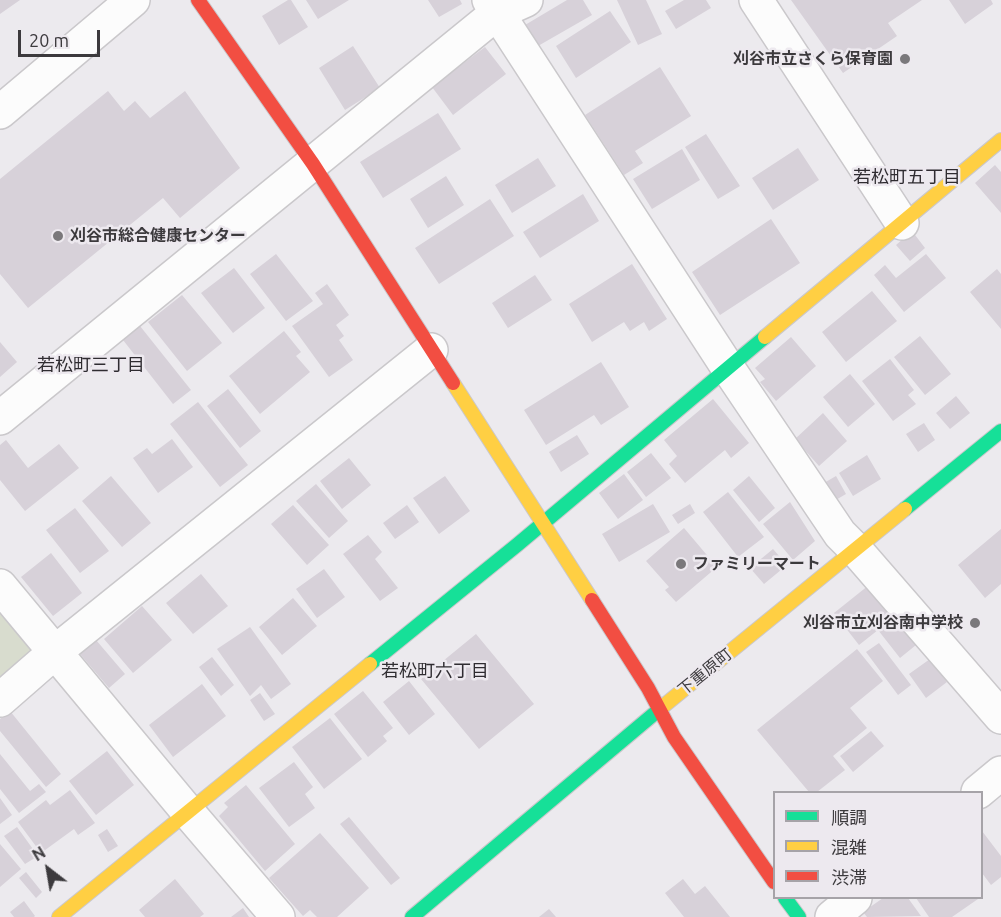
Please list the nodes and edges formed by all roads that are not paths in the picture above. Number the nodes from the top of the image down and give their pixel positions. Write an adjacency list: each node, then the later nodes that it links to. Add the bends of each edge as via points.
1 (133, 0): 5 (street)
2 (198, 0): 7 (street)
3 (756, 0): 8 (street)
4 (504, 4): 7 (street); 10 (street)
5 (0, 112)
6 (1001, 140): 8 (street)
7 (313, 165): 9 (street); 11 (street)
8 (902, 223): 10 (street)
9 (431, 350): 13 (street); 16 (street)
10 (728, 368): 13 (street); 14 (street, via 840,534)
11 (0, 418)
12 (1001, 431): 14 (street, 下重原町)
13 (542, 524): 18 (street); 22 (street)
14 (856, 550): 18 (street, 下重原町); 19 (street)
15 (0, 586): 16 (street)
16 (55, 652): 17 (street); 22 (street)
17 (0, 700)
18 (660, 709): 23 (street, via 674,737); 28 (street, 下重原町)
19 (1001, 717)
20 (1001, 773): 21 (street)
21 (979, 791)
22 (188, 812): 26 (street); 27 (street)
23 (773, 881)
24 (786, 899): 29 (street)
25 (853, 899): 30 (street)
26 (59, 917)
27 (278, 917)
28 (412, 917)
29 (799, 917)
30 (832, 917)

